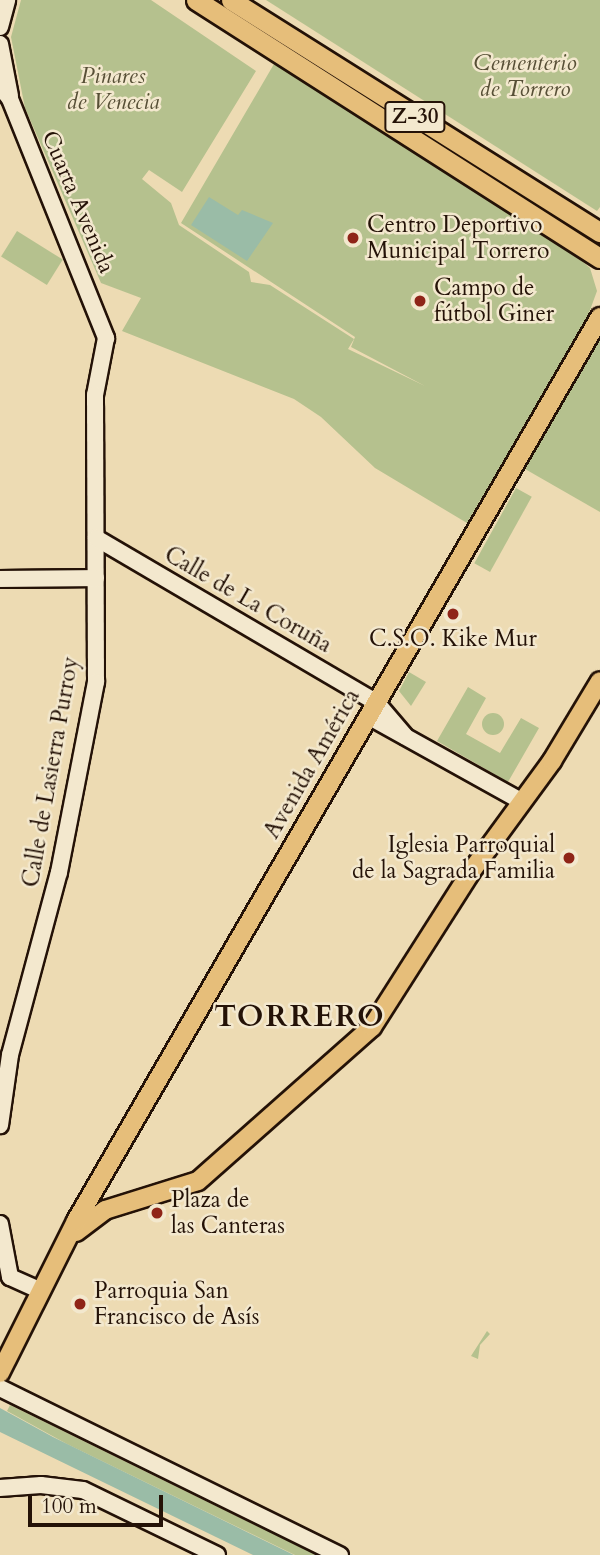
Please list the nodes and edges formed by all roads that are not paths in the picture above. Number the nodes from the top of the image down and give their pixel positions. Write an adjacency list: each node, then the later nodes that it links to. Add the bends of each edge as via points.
1 (7, 0): 4 (street)
2 (196, 0): 8 (highway, Z-30)
3 (231, 0): 7 (highway, Z-30)
4 (0, 27)
5 (0, 44): 6 (street, Cuarta Avenida)
6 (5, 92): 12 (street, Cuarta Avenida)
7 (600, 232)
8 (580, 241): 9 (highway, Z-30); 10 (main road)
9 (600, 258)
10 (600, 268)
11 (600, 317): 17 (main road, Avenida América)
12 (106, 338): 13 (street, Calle de Lasierra Purroy, via 95,395)
13 (96, 538): 14 (street, Calle de Lasierra Purroy); 17 (street, Calle de La Coruña)
14 (96, 578): 15 (street); 19 (street, Calle de Lasierra Purroy, via 95,686 59,872 10,1055)
15 (0, 579)
16 (600, 681): 18 (main road, via 552,761)
17 (372, 709): 18 (street, Calle de La Coruña, via 405,736); 20 (main road, Avenida América)
18 (521, 801): 21 (main road, via 470,873 380,1018 195,1183)
19 (0, 1125)
20 (97, 1185): 21 (main road, via 96,1199); 23 (main road, Avenida América)
21 (112, 1208): 23 (main road)
22 (0, 1224): 24 (street, via 10,1277)
23 (74, 1233): 24 (main road, Avenida América)
24 (41, 1291): 25 (main road, Avenida América)
25 (0, 1373)
26 (0, 1388): 29 (street)
27 (0, 1488): 28 (street, via 41,1485 83,1490)
28 (217, 1555)
29 (340, 1555)

